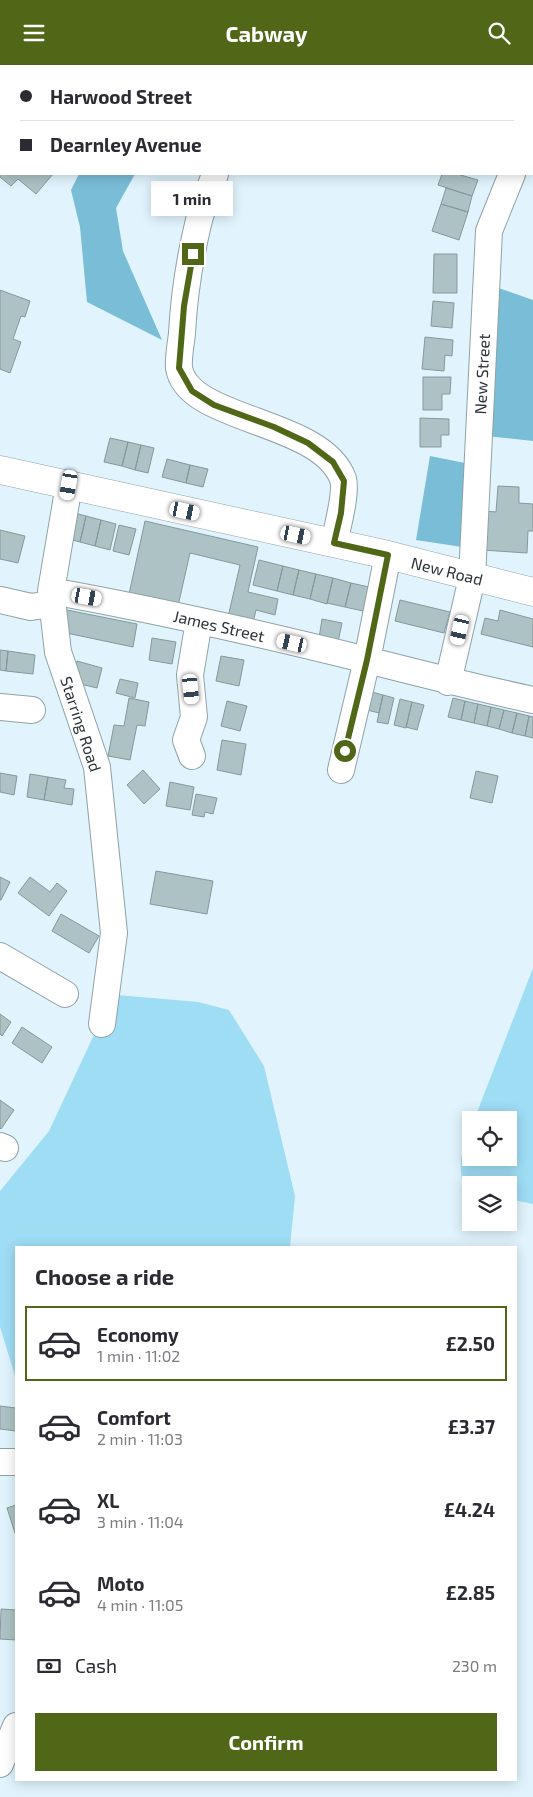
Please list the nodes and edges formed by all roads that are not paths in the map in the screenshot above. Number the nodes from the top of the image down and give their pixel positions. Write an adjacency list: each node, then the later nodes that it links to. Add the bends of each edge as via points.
1 (215, 175): 5 (street, via 199,220 184,306 179,368 192,391 214,405 308,443 333,462 344,481)
2 (512, 175): 7 (street, New Street, via 489,231)
3 (0, 470): 4 (highway, New Road)
4 (69, 485): 5 (highway, New Road); 9 (street, Starring Road)
5 (334, 543): 6 (highway, New Road)
6 (388, 555): 7 (highway, New Road); 12 (street)
7 (472, 577): 8 (highway, New Road); 13 (street, New Street)
8 (533, 591)
9 (51, 598): 10 (street, James Street, via 31,607); 11 (street, James Street, via 124,604); 21 (street, Starring Road, via 58,652 98,767 114,933)
10 (0, 600)
11 (199, 621): 12 (street, James Street); 17 (street, via 190,675 194,717 186,740)
12 (367, 660): 13 (street, James Street); 18 (street)
13 (448, 682): 14 (street, James Street)
14 (533, 700)
15 (0, 707): 16 (street)
16 (32, 710)
17 (192, 756)
18 (341, 770)
19 (0, 956): 20 (street)
20 (65, 994)
21 (102, 1024)
22 (0, 1462): 23 (street)
23 (15, 1463)
24 (15, 1728): 25 (street)
25 (0, 1764)

